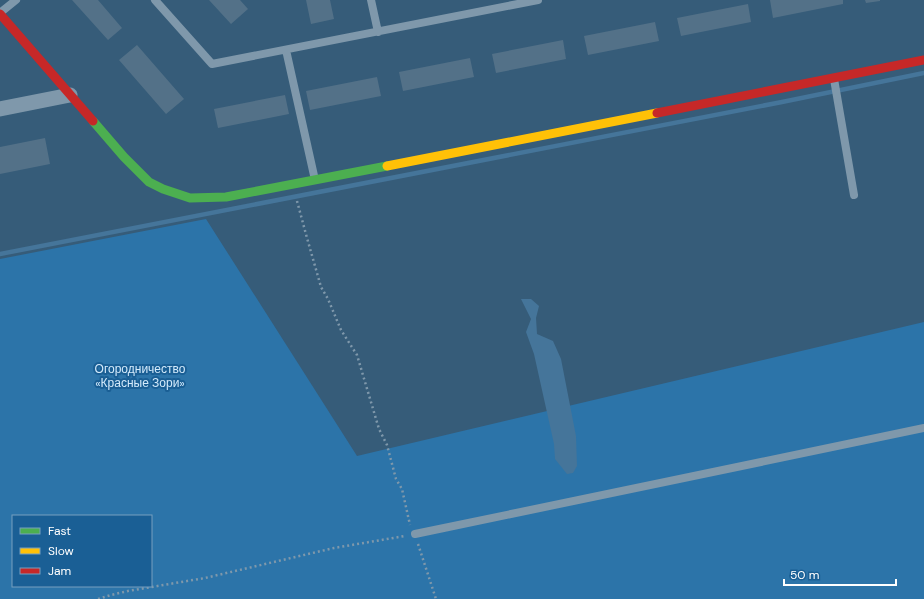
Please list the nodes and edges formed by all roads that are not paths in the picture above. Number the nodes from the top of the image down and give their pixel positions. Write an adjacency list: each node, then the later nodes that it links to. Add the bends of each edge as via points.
1 (16, 0): 5 (lane)
2 (155, 0): 7 (lane, via 212,64)
3 (371, 0): 6 (lane)
4 (538, 0): 6 (lane)
5 (0, 14): 10 (street)
6 (378, 32): 7 (lane)
7 (286, 50): 12 (lane)
8 (924, 60): 9 (street)
9 (834, 78): 12 (street); 13 (lane)
10 (70, 95): 11 (street); 12 (street, via 124,157 149,182 162,189 190,198 226,197)
11 (0, 109)
12 (315, 180)
13 (854, 195)
14 (924, 428): 15 (lane)
15 (415, 534)

